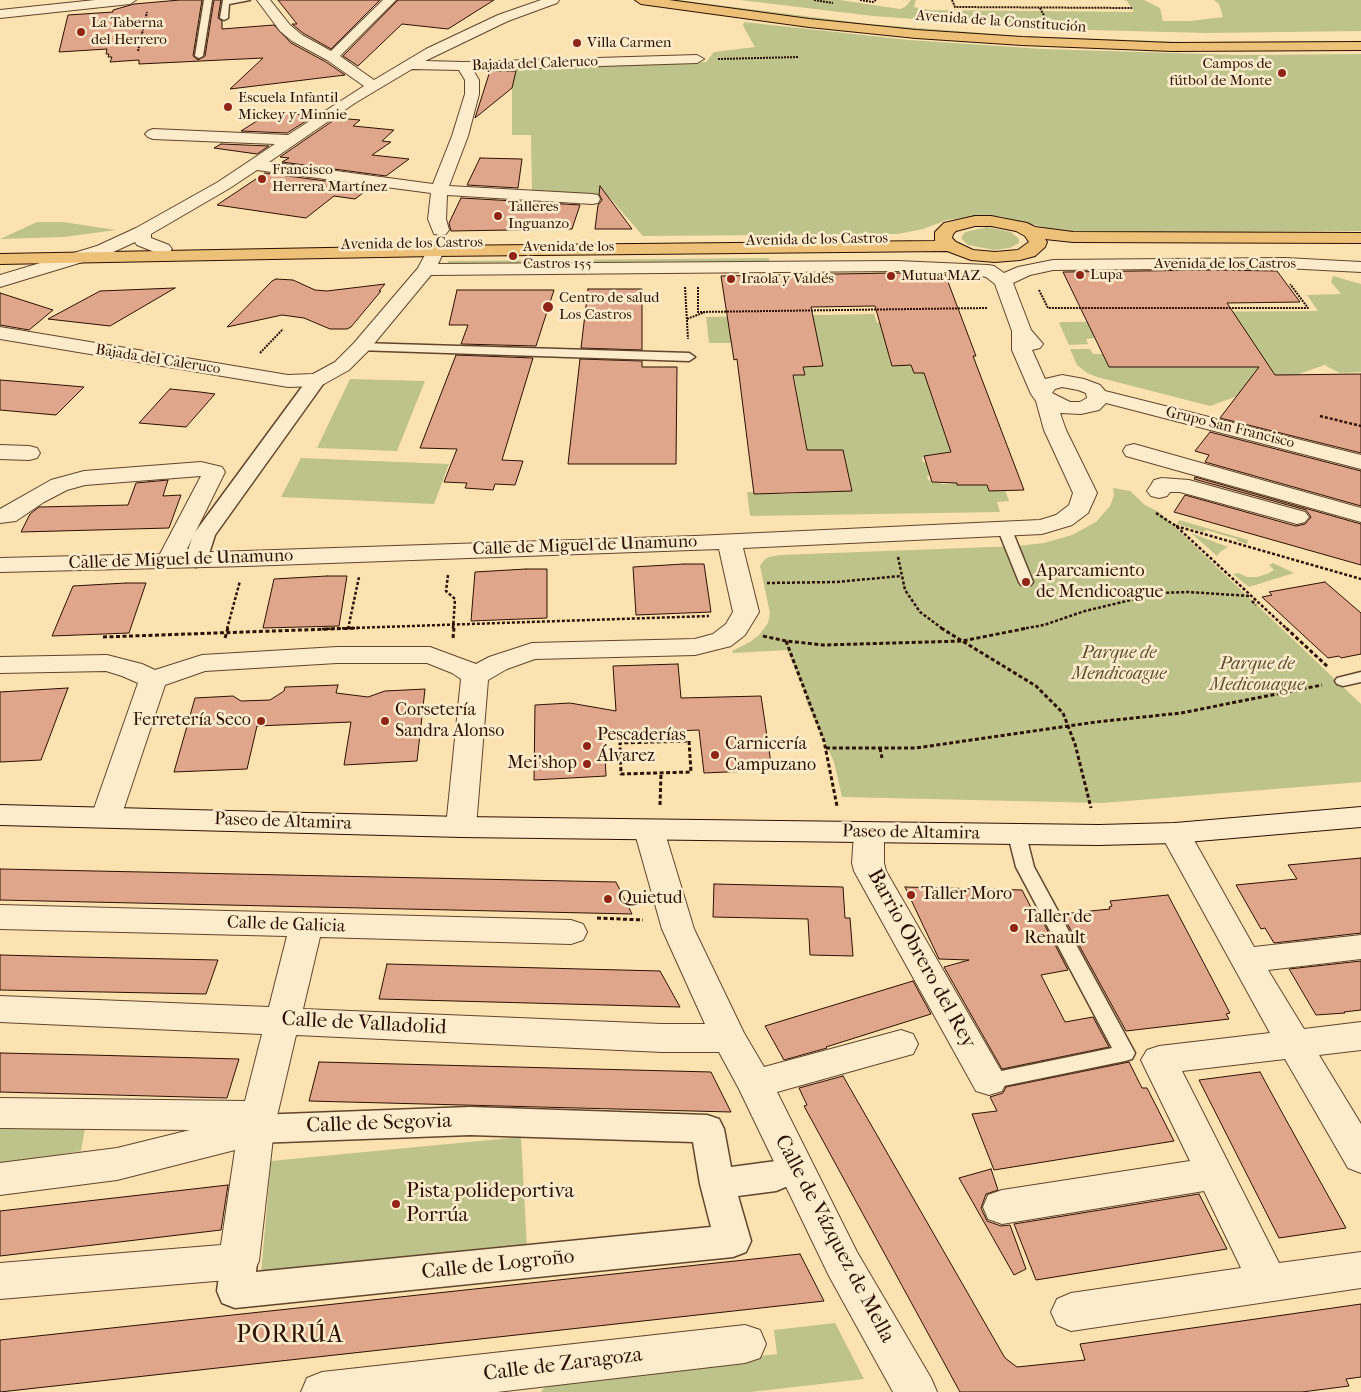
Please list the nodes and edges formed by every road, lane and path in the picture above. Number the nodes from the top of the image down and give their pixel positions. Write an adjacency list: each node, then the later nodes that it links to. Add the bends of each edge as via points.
1 (130, 0): 12 (street)
2 (208, 0): 20 (lane)
3 (246, 0): 16 (lane, via 226,2)
4 (263, 0): 21 (street, via 292,34)
5 (390, 0): 21 (street)
6 (553, 0): 24 (street, Bajada del Caleruco, via 471,32)
7 (641, 0): 18 (main road, Avenida de la Constitución, via 818,24 1014,41 1172,47)
8 (696, 0): 17 (main road, Avenida de la Constitución, via 863,21 1017,33 1167,39)
9 (860, 0): 10 (path)
10 (876, 0)
11 (952, 0): 14 (path, via 956,7)
12 (52, 4): 15 (street)
13 (148, 8): 19 (path)
14 (1132, 8)
15 (0, 14)
16 (224, 18)
17 (1361, 38)
18 (1361, 46)
19 (138, 51)
20 (199, 56)
21 (332, 57): 26 (street)
22 (799, 58): 23 (path)
23 (697, 60): 25 (street, Bajada del Caleruco)
24 (408, 65): 25 (street, Bajada del Caleruco); 26 (street, Bajada del Caleruco)
25 (464, 66): 30 (street, Bajada del Caleruco, via 472,80 472,94)
26 (374, 86): 28 (street, Bajada del Caleruco)
27 (153, 134): 28 (street)
28 (293, 140): 29 (street, Bajada del Caleruco)
29 (255, 166): 30 (street); 33 (street, Bajada del Caleruco)
30 (440, 188): 31 (street, via 481,194); 32 (street, Bajada del Caleruco, via 437,208)
31 (592, 199)
32 (440, 230)
33 (142, 232): 40 (street, Bajada del Caleruco); 41 (street, via 143,241); 45 (street, Bajada del Caleruco)
34 (1361, 238): 36 (main road, Avenida de los Castros, via 1073,237)
35 (947, 239): 36 (main road, via 956,225 975,221 1007,223); 39 (main road, Avenida de los Castros); 41 (main road, Avenida de los Castros); 46 (main road)
36 (1029, 245): 37 (main road, Avenida de los Castros); 46 (main road, via 995,257); 56 (street)
37 (1254, 245): 38 (main road, Avenida de los Castros); 50 (street)
38 (1361, 245)
39 (893, 247): 42 (main road, Avenida de los Castros); 49 (street, Avenida de los Castros)
40 (103, 250): 41 (main road, Avenida de los Castros); 45 (street, Bajada del Caleruco)
41 (163, 250)
42 (435, 251): 45 (main road, Avenida de los Castros); 53 (street, Bajada del Caleruco)
43 (0, 252): 44 (main road, Avenida de los Castros)
44 (36, 255): 45 (main road, Avenida de los Castros); 47 (main road, Avenida de los Castros); 54 (street, Bajada del Caleruco, via 31,267)
45 (68, 255): 54 (street, Bajada del Caleruco)
46 (971, 255): 56 (street, Calle de Miguel de Unamuno)
47 (0, 259)
48 (1274, 263): 50 (street, Avenida de los Castros); 56 (street, Avenida de los Castros, via 1053,265); 56 (path, via 1308,308 1048,308 1038,287)
49 (897, 266): 52 (street, Avenida de los Castros); 56 (street, Avenida de los Castros, via 968,268)
50 (1319, 266): 51 (street, Avenida de los Castros); 55 (street)
51 (1361, 266)
52 (690, 267): 53 (street, Avenida de los Castros); 57 (path, via 698,312); 58 (path)
53 (426, 270): 61 (street, Bajada del Caleruco)
54 (8, 278)
55 (1361, 279)
56 (1000, 280): 57 (path, via 984,286 992,308); 59 (street, Calle de Miguel de Unamuno)
57 (705, 312): 58 (path)
58 (687, 319): 62 (path)
59 (1022, 331): 63 (street, Calle de Miguel de Unamuno); 66 (street, Calle de Miguel de Unamuno, via 1022,350)
60 (0, 333): 64 (street, Bajada del Caleruco, via 288,381)
61 (360, 347): 62 (lane); 64 (street, Bajada del Caleruco, via 342,366)
62 (689, 357)
63 (1053, 369): 65 (street, Grupo San Francisco, via 1093,389); 66 (street, via 1048,384 1042,388)
64 (317, 380): 85 (street, Bajada del Caleruco, via 204,535)
65 (1098, 395): 67 (street, via 1097,401); 74 (street, Grupo San Francisco)
66 (1044, 397): 67 (street, via 1056,405); 70 (street, Calle de Miguel de Unamuno)
67 (1081, 408): 70 (street)
68 (1320, 416): 69 (path)
69 (1361, 426)
70 (1055, 430): 79 (street, Calle de Miguel de Unamuno, via 1085,493 1080,508 1064,520 1042,527)
71 (1134, 450): 76 (street)
72 (0, 452): 73 (street)
73 (29, 453)
74 (1361, 462)
75 (1159, 491): 78 (path, via 1155,507 1157,514); 80 (street, via 1162,485 1181,485)
76 (1361, 515)
77 (0, 516): 86 (street, via 8,516 59,485 84,478 201,469 214,472)
78 (1176, 526): 90 (path); 94 (path)
79 (1004, 530): 81 (street, Calle de Miguel de Unamuno); 92 (lane)
80 (1361, 534)
81 (894, 535): 82 (street, Calle de Miguel de Unamuno); 88 (path)
82 (729, 541): 83 (street, Calle de Miguel de Unamuno); 93 (street)
83 (364, 554): 84 (street, Calle de Miguel de Unamuno); 100 (path)
84 (246, 559): 85 (street, Calle de Miguel de Unamuno); 101 (path)
85 (196, 560): 86 (street, Calle de Miguel de Unamuno)
86 (169, 561): 87 (street, Calle de Miguel de Unamuno)
87 (0, 565)
88 (901, 576): 91 (path); 103 (path, via 905,590 920,612)
89 (835, 577): 91 (path)
90 (1361, 579)
91 (836, 582): 93 (path)
92 (1026, 582)
93 (739, 584): 98 (street, via 746,612)
94 (1250, 596): 103 (path, via 1160,593 1085,611 1044,625); 111 (path)
95 (455, 599): 99 (path)
96 (1252, 601): 97 (path)
97 (1256, 605)
98 (740, 622): 99 (path); 104 (path); 108 (street, via 722,640 695,647 532,652 498,663)
99 (454, 624): 100 (path)
100 (348, 628): 101 (path); 105 (path)
101 (227, 632): 102 (path); 106 (path)
102 (99, 637)
103 (962, 640): 104 (path, via 834,645); 112 (path, via 1036,686 1063,713)
104 (786, 641): 114 (path)
105 (342, 656): 106 (street); 108 (street, via 430,655 462,667)
106 (219, 662): 110 (street, via 202,663)
107 (0, 665): 110 (street, via 107,663)
108 (475, 676): 120 (street)
109 (1361, 677): 111 (lane)
110 (153, 680): 118 (street)
111 (1343, 681): 112 (path, via 1181,713)
112 (1068, 728): 115 (path, via 916,748); 125 (path)
113 (689, 741): 113 (path, via 620,743 621,774 691,772)
114 (826, 748): 115 (path); 122 (path)
115 (880, 748): 116 (path)
116 (882, 758)
117 (0, 814): 118 (street, Paseo de Altamira)
118 (106, 817): 120 (street, Paseo de Altamira)
119 (1361, 817): 123 (street, Paseo de Altamira)
120 (461, 827): 121 (street, Paseo de Altamira)
121 (648, 830): 122 (street, Paseo de Altamira); 135 (street, Calle de Vázquez de Mella, via 678,929)
122 (856, 833): 124 (street, Paseo de Altamira); 138 (street, Barrio Obrero del Rey, via 870,871)
123 (1175, 833): 125 (street, Paseo de Altamira); 131 (street)
124 (1017, 835): 125 (street, Paseo de Altamira); 138 (lane, via 1025,867 1125,1053)
125 (1098, 836)
126 (0, 917): 128 (street, Calle de Galicia)
127 (644, 920): 129 (path, via 580,917)
128 (306, 926): 129 (street, Calle de Galicia); 133 (street, Calle de Logroño)
129 (571, 932)
130 (1361, 947): 131 (street)
131 (1245, 960): 136 (street)
132 (0, 1009): 133 (street, Calle de Valladolid)
133 (284, 1021): 135 (street, Calle de Valladolid); 141 (street, Calle de Logroño)
134 (1361, 1036): 136 (street)
135 (729, 1038): 139 (street, Calle de Vázquez de Mella)
136 (1294, 1043): 142 (street); 143 (street, via 1159,1060)
137 (901, 1044): 139 (street)
138 (989, 1081)
139 (755, 1084): 156 (street, Calle de Vázquez de Mella, via 844,1264)
140 (0, 1113): 141 (street, Calle de Segovia)
141 (258, 1123): 145 (street, Calle de Segovia, via 117,1164); 146 (street, Calle de Segovia, via 470,1121 707,1129); 148 (street, Calle de Logroño)
142 (1359, 1152)
143 (1214, 1173): 147 (street); 151 (street)
144 (776, 1176): 146 (street)
145 (0, 1179)
146 (717, 1184): 148 (street, Calle de Logroño, via 733,1241 235,1291)
147 (1002, 1207)
148 (239, 1261): 150 (street)
149 (1361, 1270): 151 (street)
150 (0, 1281)
151 (1268, 1282): 152 (street)
152 (1071, 1312)
153 (745, 1344): 154 (street, Calle de Zaragoza)
154 (485, 1383): 155 (street, Calle de Zaragoza)
155 (322, 1392)
156 (916, 1392)

